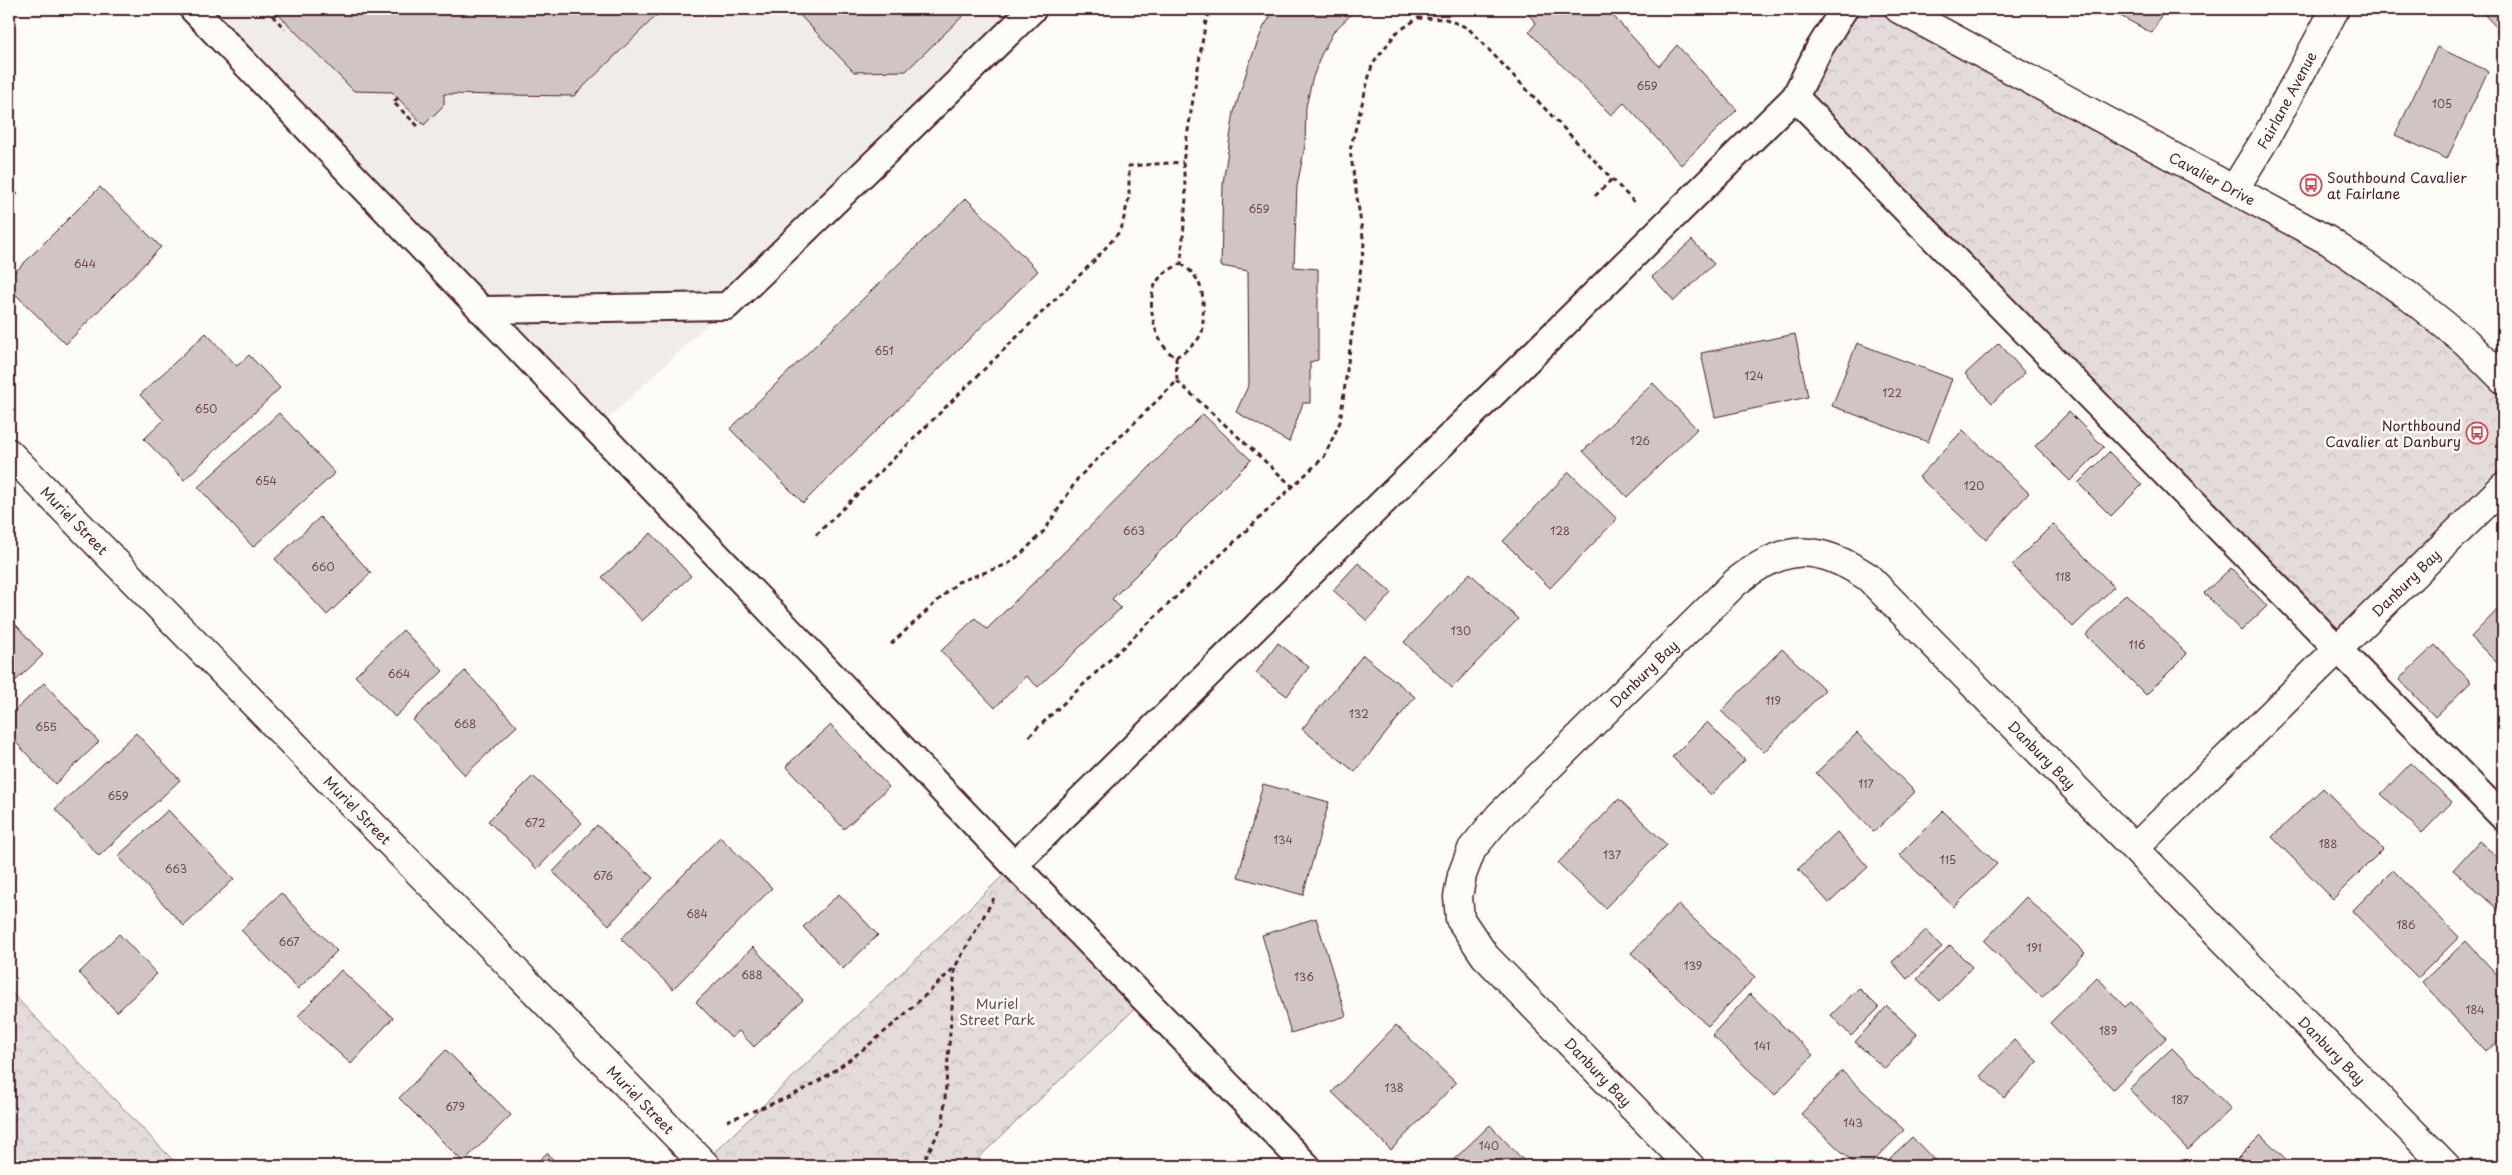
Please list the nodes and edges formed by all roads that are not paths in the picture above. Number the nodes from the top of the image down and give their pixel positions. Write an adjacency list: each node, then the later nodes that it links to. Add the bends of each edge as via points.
1 (192, 9): 8 (lane)
2 (1033, 9): 8 (lane, via 727,306)
3 (1844, 9): 6 (lane)
4 (1899, 9): 7 (street, Cavalier Drive)
5 (2335, 9): 7 (street, Fairlane Avenue, via 2267,136)
6 (1795, 97): 12 (lane); 15 (lane)
7 (2235, 188): 9 (street, Cavalier Drive, via 2329,241 2406,294 2466,342)
8 (482, 310): 15 (lane)
9 (2503, 379)
10 (9, 453): 16 (street, Muriel Street)
11 (2503, 487): 12 (street, Danbury Bay)
12 (2340, 648): 13 (lane); 14 (street, Danbury Bay)
13 (2503, 817)
14 (2135, 848): 18 (street, Danbury Bay, via 1868,577 1846,562 1821,553 1799,551 1757,566 1736,582 1500,816 1472,849 1458,897 1460,919 1485,956); 19 (street, Danbury Bay)
15 (1016, 867): 17 (lane)
16 (706, 1166)
17 (1307, 1166)
18 (1690, 1166)
19 (2446, 1166)

